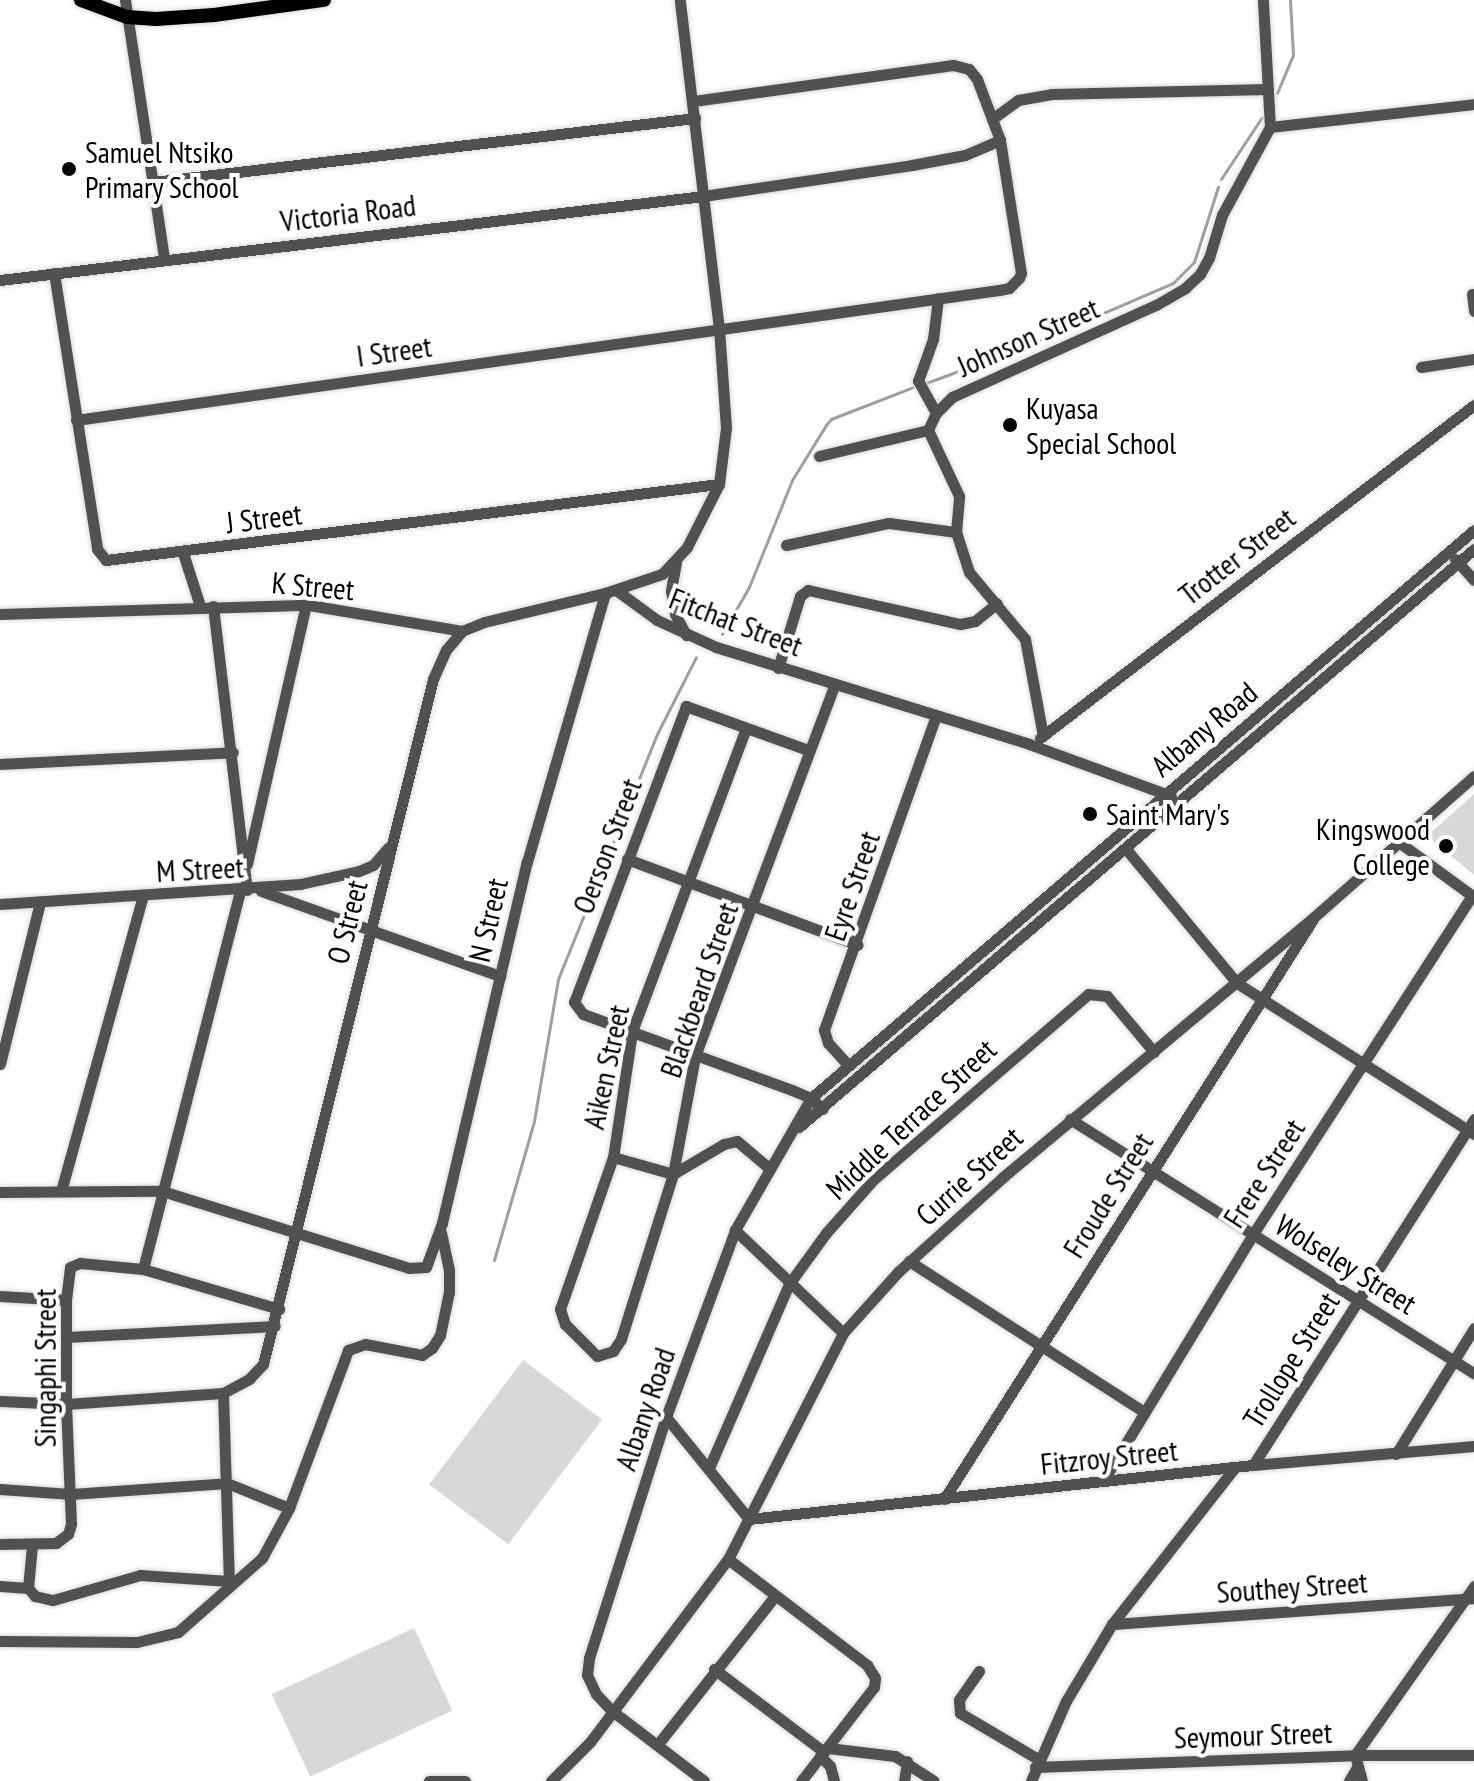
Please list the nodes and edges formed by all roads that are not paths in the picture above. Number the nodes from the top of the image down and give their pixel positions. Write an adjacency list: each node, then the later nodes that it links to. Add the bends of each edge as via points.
1 (81, 0): 6 (main road)
2 (125, 0): 6 (street)
3 (324, 0): 6 (main road, via 181,19)
4 (680, 0): 8 (street, Fitchat Street)
5 (1263, 0): 7 (street)
6 (127, 17): 14 (street)
7 (1268, 89): 11 (street, via 1051,94 1018,100); 12 (street)
8 (693, 101): 10 (street, Fitchat Street); 11 (street, I Street, via 953,65 973,72)
9 (1474, 104): 12 (street)
10 (695, 118): 14 (street, Victoria Road); 15 (street, Fitchat Street)
11 (992, 119): 13 (street, I Street)
12 (1270, 127): 26 (street, Johnson Street, via 1222,215 1209,258 1185,288 952,397)
13 (1000, 140): 15 (street, Victoria Road, via 965,155 912,165); 20 (street, I Street, via 1021,273 1009,288)
14 (153, 182): 16 (street)
15 (703, 196): 16 (street, Victoria Road); 22 (street, Fitchat Street)
16 (164, 258): 17 (street, Victoria Road)
17 (54, 273): 18 (street, Victoria Road); 27 (street, J Street)
18 (0, 280)
19 (1472, 294): 21 (street)
20 (938, 298): 22 (street, I Street); 26 (street, via 933,339 918,381)
21 (1474, 311)
22 (719, 329): 27 (street, I Street); 30 (street, Fitchat Street, via 726,428)
23 (1474, 359): 24 (street)
24 (1421, 367)
25 (1474, 405): 55 (street, Trotter Street)
26 (936, 413): 28 (street, Johnson Street)
27 (76, 420): 36 (street, J Street, via 100,555 116,561)
28 (928, 430): 29 (street); 32 (street, via 959,496)
29 (819, 456)
30 (719, 484): 36 (street, J Street); 37 (street, Fitchat Street)
31 (1474, 530): 35 (street, Albany Road)
32 (956, 532): 33 (street, via 889,523); 41 (street, via 969,572)
33 (786, 545)
34 (1474, 549): 38 (street, Albany Road)
35 (1449, 552): 38 (street); 49 (street, Albany Road)
36 (183, 553): 43 (street)
37 (676, 561): 40 (street, Fitchat Street, via 662,574); 47 (street, via 671,591)
38 (1458, 562): 39 (street); 50 (street, Albany Road)
39 (1474, 580)
40 (610, 592): 46 (street, K Street); 47 (street, Fitchat Street); 81 (street, N Street, via 527,862)
41 (997, 603): 48 (street, via 975,621 960,624 808,590 800,596); 55 (street, via 1025,639)
42 (306, 605): 44 (street, K Street); 46 (street, K Street); 68 (street)
43 (200, 606): 44 (street, K Street); 45 (street, K Street)
44 (213, 606): 59 (street)
45 (0, 614)
46 (462, 631): 65 (street, O Street, via 433,679)
47 (686, 635): 48 (street, Fitchat Street)
48 (778, 668): 51 (street, Fitchat Street)
49 (1313, 668): 50 (street); 54 (street, Albany Road)
50 (1323, 679): 56 (street, Albany Road)
51 (835, 684): 52 (street, Fitchat Street); 58 (street, Blackbeard Street)
52 (936, 716): 57 (street, Fitchat Street); 80 (street, Eyre Street)
53 (746, 728): 58 (street); 67 (street, Oerson Street, via 686,706); 69 (street, Aiken Street)
54 (1242, 728): 56 (street); 62 (street, Albany Road)
55 (1043, 736): 57 (street, Trotter Street)
56 (1253, 739): 63 (street, Albany Road)
57 (1029, 744): 62 (street, Fitchat Street)
58 (808, 750): 76 (street, Blackbeard Street)
59 (233, 752): 60 (street); 68 (street)
60 (0, 764)
61 (1474, 776): 64 (street, Currie Street)
62 (1166, 792): 63 (street, Fitchat Street); 72 (street, Albany Road)
63 (1179, 804): 66 (street, Albany Road)
64 (1400, 843): 73 (street); 78 (street, Currie Street)
65 (391, 845): 70 (street, M Street, via 373,865 359,871); 79 (street, O Street)
66 (1126, 849): 77 (street, Albany Road); 82 (street)
67 (627, 859): 69 (street); 85 (street, Oerson Street, via 574,1002 583,1014)
68 (245, 872): 70 (street)
69 (690, 882): 76 (street); 85 (street, Aiken Street)
70 (248, 890): 71 (street, M Street); 79 (street); 102 (street)
71 (143, 896): 74 (street, M Street); 101 (street)
72 (1046, 896): 77 (street); 84 (street, Albany Road)
73 (1473, 897): 90 (street, Frere Street)
74 (40, 902): 75 (street, M Street); 89 (street)
75 (0, 904)
76 (753, 904): 80 (street); 88 (street, Blackbeard Street)
77 (1055, 906): 86 (street, Albany Road)
78 (1314, 917): 82 (street, Currie Street); 83 (street, Froude Street)
79 (369, 930): 81 (street); 106 (street, O Street)
80 (858, 945): 91 (street, Eyre Street, via 824,1030 828,1043)
81 (500, 976): 104 (street, N Street)
82 (1237, 983): 83 (street); 87 (street, Currie Street)
83 (1264, 1002): 90 (street); 99 (street, Froude Street)
84 (902, 1021): 86 (street); 91 (street, Albany Road)
85 (632, 1032): 88 (street); 97 (street, Aiken Street)
86 (912, 1033): 93 (street, Albany Road)
87 (1154, 1052): 94 (street, Currie Street); 110 (street, Middle Terrace Street, via 1107,996 1082,998 874,1179)
88 (695, 1056): 92 (street); 100 (street, Blackbeard Street)
89 (0, 1064)
90 (1364, 1064): 95 (street); 107 (street, Frere Street)
91 (848, 1065): 92 (street, Albany Road)
92 (811, 1098): 93 (street); 96 (street, Albany Road)
93 (823, 1109): 96 (street, Albany Road)
94 (1070, 1119): 99 (street, Wolseley Street); 108 (street, Currie Street)
95 (1472, 1127): 113 (street, Trollope Street)
96 (795, 1130): 98 (street, Albany Road)
97 (613, 1157): 100 (street); 120 (street, Aiken Street, via 560,1309 565,1324 585,1347)
98 (770, 1169): 100 (street, via 737,1141); 105 (street, Albany Road)
99 (1150, 1172): 107 (street, Wolseley Street); 119 (street, Froude Street)
100 (673, 1174): 120 (street, Blackbeard Street, via 621,1339)
101 (61, 1191): 102 (street); 103 (street)
102 (162, 1191): 106 (street); 109 (street)
103 (0, 1192)
104 (441, 1229): 106 (street, N Street, via 431,1262 420,1270); 138 (street, via 449,1270 440,1335 422,1355 365,1344 348,1350)
105 (735, 1230): 110 (street); 127 (street, Albany Road)
106 (298, 1233): 114 (street, O Street)
107 (1253, 1234): 113 (street, Wolseley Street); 126 (street, Frere Street)
108 (909, 1261): 117 (street, Currie Street); 119 (street)
109 (143, 1269): 112 (street, Singaphi Street, via 73,1265); 114 (street, Singaphi Street)
110 (789, 1284): 117 (street); 132 (street, Middle Terrace Street)
111 (0, 1296): 112 (street)
112 (66, 1300): 118 (street, Singaphi Street)
113 (1357, 1300): 121 (street, Wolseley Street); 130 (street, Trollope Street)
114 (279, 1309): 115 (street, O Street)
115 (275, 1326): 118 (street); 123 (street, O Street, via 263,1364)
116 (1474, 1328): 121 (street)
117 (843, 1333): 139 (street, Currie Street)
118 (67, 1337): 125 (street, Singaphi Street)
119 (1041, 1349): 126 (street); 137 (street, Froude Street)
120 (603, 1356)
121 (1454, 1360): 122 (street, Wolseley Street); 129 (street)
122 (1474, 1373)
123 (223, 1393): 125 (street); 134 (street)
124 (0, 1401): 125 (street)
125 (66, 1404): 136 (street, Singaphi Street)
126 (1143, 1411): 133 (street, Frere Street)
127 (666, 1417): 132 (street); 153 (street, Albany Road, via 589,1658 590,1685)
128 (1474, 1446): 129 (street, Fitzroy Street)
129 (1396, 1454): 130 (street, Fitzroy Street)
130 (1253, 1465): 131 (street, Fitzroy Street)
131 (1235, 1467): 133 (street, Fitzroy Street); 149 (street, Trollope Street)
132 (709, 1468): 139 (street)
133 (1103, 1481): 137 (street, Fitzroy Street)
134 (227, 1483): 136 (street); 138 (street); 143 (street)
135 (0, 1489): 136 (street)
136 (71, 1494): 141 (street, Singaphi Street, via 68,1534 56,1543)
137 (944, 1499): 139 (street, Fitzroy Street)
138 (289, 1508): 143 (street, via 262,1558)
139 (749, 1519): 142 (street, Currie Street)
140 (0, 1544): 141 (street)
141 (32, 1546): 146 (street)
142 (728, 1559): 147 (street); 153 (street, Currie Street)
143 (229, 1584): 146 (street, via 140,1575 53,1600 35,1596); 150 (street, via 187,1626 164,1638)
144 (0, 1586): 146 (street)
145 (1474, 1586): 148 (street)
146 (28, 1588)
147 (774, 1597): 151 (street); 155 (street, via 867,1665 875,1678 874,1687)
148 (1470, 1598): 149 (street, Southey Street); 158 (street)
149 (1112, 1624): 159 (street, Trollope Street)
150 (0, 1641)
151 (714, 1669): 154 (street); 155 (street)
152 (979, 1671): 159 (street, via 959,1700 960,1713)
153 (612, 1711): 154 (street, Albany Road); 163 (street)
154 (658, 1744): 160 (street, Albany Road)
155 (824, 1752): 157 (street, via 884,1753); 166 (street); 167 (street)
156 (1474, 1755): 158 (street, Seymour Street)
157 (907, 1761): 168 (street); 169 (street)
158 (1356, 1761): 159 (street, Seymour Street); 171 (street); 172 (street)
159 (1036, 1763): 170 (street, Trollope Street)
160 (686, 1768): 164 (street); 165 (street, Albany Road)
161 (429, 1781): 162 (street)
162 (465, 1781)
163 (551, 1781)
164 (685, 1781)
165 (704, 1781)
166 (801, 1781)
167 (834, 1781)
168 (904, 1781)
169 (934, 1781)
170 (1031, 1781)
171 (1349, 1781)
172 (1362, 1781)

